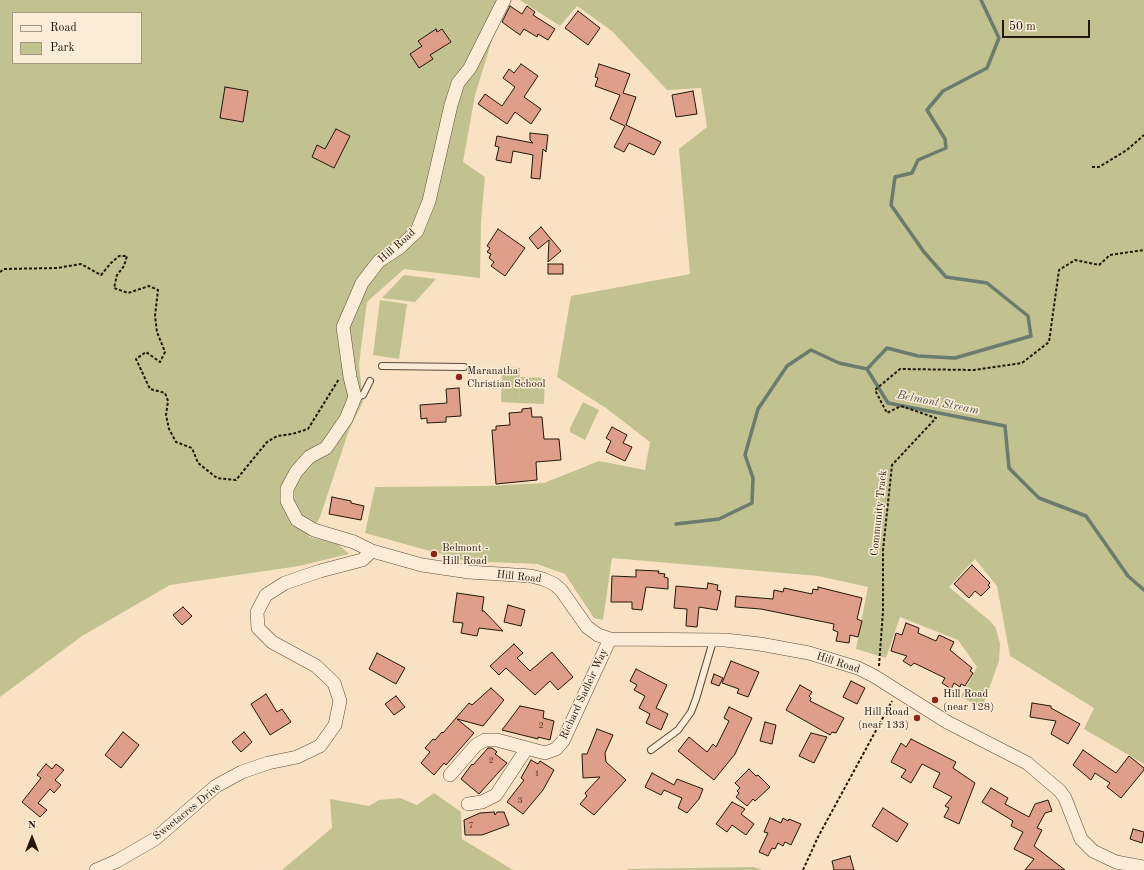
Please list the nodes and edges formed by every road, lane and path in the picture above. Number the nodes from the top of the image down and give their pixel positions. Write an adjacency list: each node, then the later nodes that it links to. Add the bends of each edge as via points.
1 (504, 0): 10 (street, Hill Road, via 470,68 458,82 429,201 416,231 399,248 379,261 362,283 343,327)
2 (1144, 135): 3 (path, via 1127,150 1099,167)
3 (1092, 167)
4 (1144, 250): 14 (path, Community Track, via 1110,255 1099,265 1075,260 1059,270 1049,342 1022,363 974,370 900,369 875,390 887,413 901,406 936,418 892,465 883,550 883,611 879,666)
5 (0, 272): 8 (path, via 4,269 51,268 81,264 102,275 119,256 127,256 124,266 117,275 114,288 128,293 149,286 158,290 155,316 157,332 165,352 160,362 146,352 136,359 142,374 150,388 165,393 168,401 166,415 169,429 176,442 192,448 198,462 217,478 236,480 267,442 277,436 308,429)
6 (382, 366): 7 (lane)
7 (464, 367)
8 (342, 374)
9 (370, 380): 10 (lane, via 363,395)
10 (355, 397): 11 (street, Hill Road, via 346,418 326,448 308,457 296,472 287,489 287,501 297,520 306,526 354,542)
11 (372, 551): 12 (street, Hill Road, via 438,568 543,579 561,590 587,627 598,635); 21 (street, Sweetacres Drive, via 362,560 285,582 266,595 257,612 258,628 272,642 316,666 334,683 340,701 336,725 320,746 297,757 268,762 216,786 155,839 117,862)
12 (610, 639): 13 (street, Hill Road); 16 (street, Richard Sadleir Way, via 561,744 548,753)
13 (713, 641): 14 (street, Hill Road, via 754,643 792,650 842,662); 17 (lane, via 691,712 678,730)
14 (874, 676): 15 (street, Hill Road)
15 (898, 691): 20 (street, Hill Road, via 947,722 1011,753 1040,772 1065,798 1077,831 1087,846 1108,860); 22 (path, via 818,837)
16 (527, 748): 18 (street, Richard Sadleir Way, via 489,733); 19 (street, via 496,795 485,802)
17 (651, 750)
18 (450, 775)
19 (468, 804)
20 (1144, 867)
21 (96, 870)
22 (803, 870)

